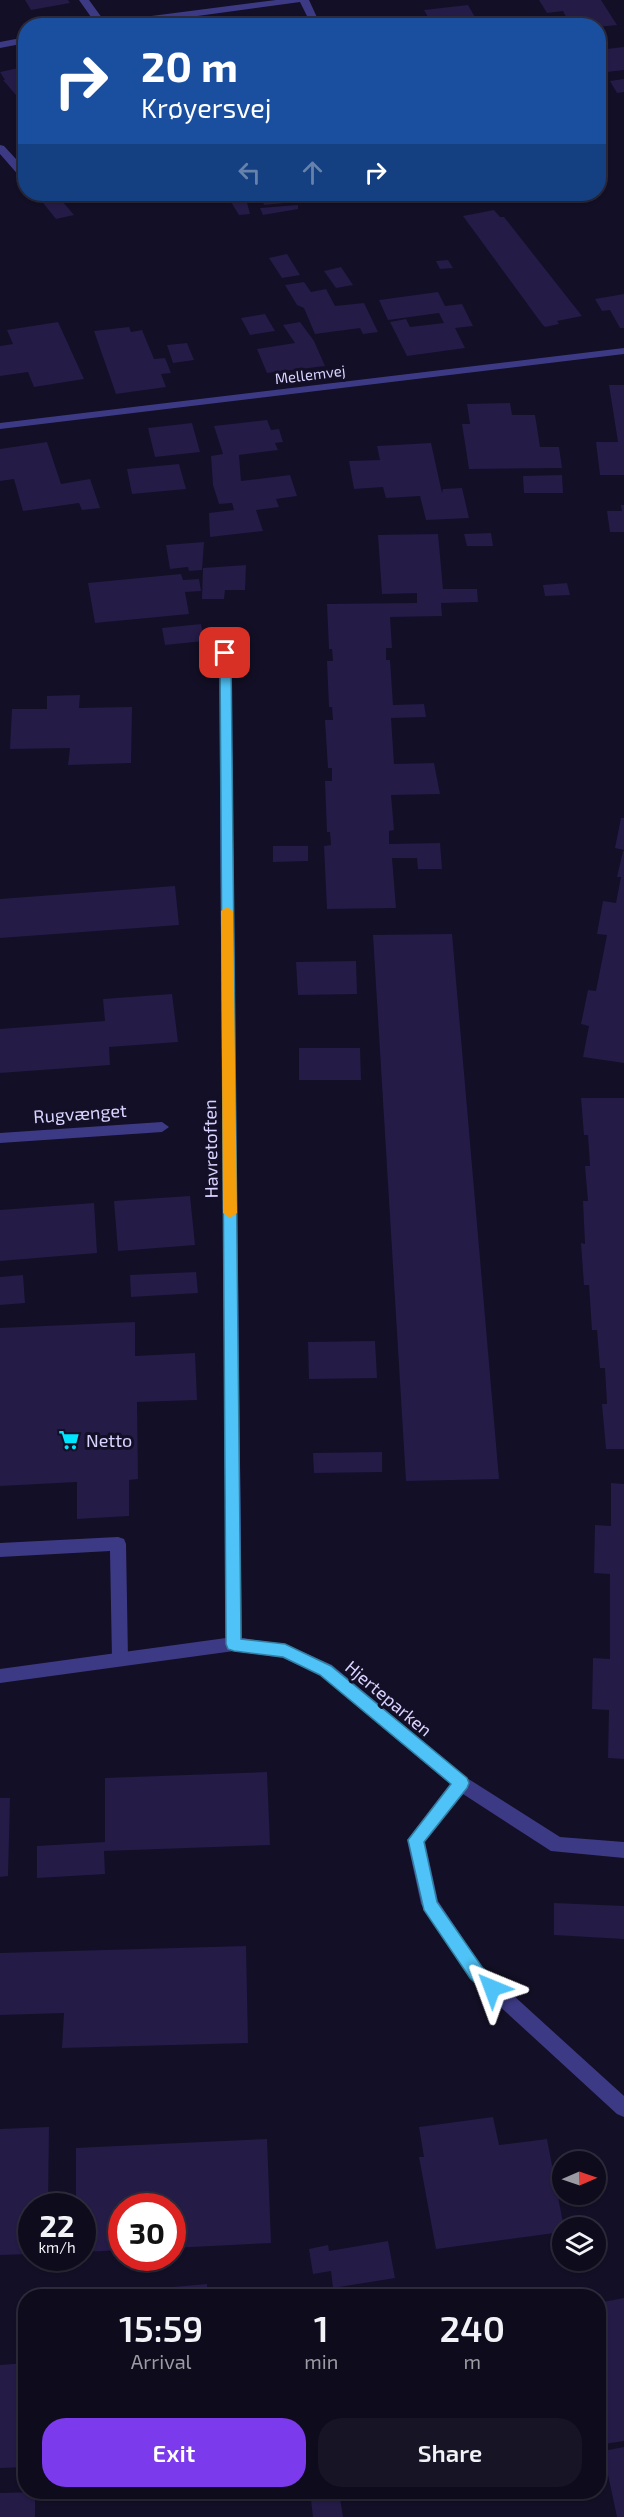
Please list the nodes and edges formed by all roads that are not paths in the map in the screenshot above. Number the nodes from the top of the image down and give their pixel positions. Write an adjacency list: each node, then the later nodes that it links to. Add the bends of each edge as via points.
1 (84, 0): 4 (street)
2 (297, 0): 5 (street)
3 (304, 0): 6 (street)
4 (96, 18)
5 (156, 18)
6 (313, 18)
7 (18, 42): 8 (street)
8 (0, 45)
9 (0, 148): 10 (street)
10 (18, 168)
11 (624, 351): 12 (street, Mellemvej)
12 (0, 426)
13 (225, 653): 17 (street, Havretoften)
14 (162, 1127): 15 (street, Rugvænget)
15 (0, 1138)
16 (0, 1550): 18 (street, via 118,1544)
17 (234, 1644): 18 (street, Hjerteparken); 20 (street, Hjerteparken, via 285,1651 326,1670)
18 (120, 1659): 19 (street, Hjerteparken)
19 (0, 1676)
20 (461, 1783): 21 (street, Hjerteparken, via 557,1845); 22 (street, via 416,1840 430,1905 476,1973)
21 (624, 1850)
22 (624, 2108)

